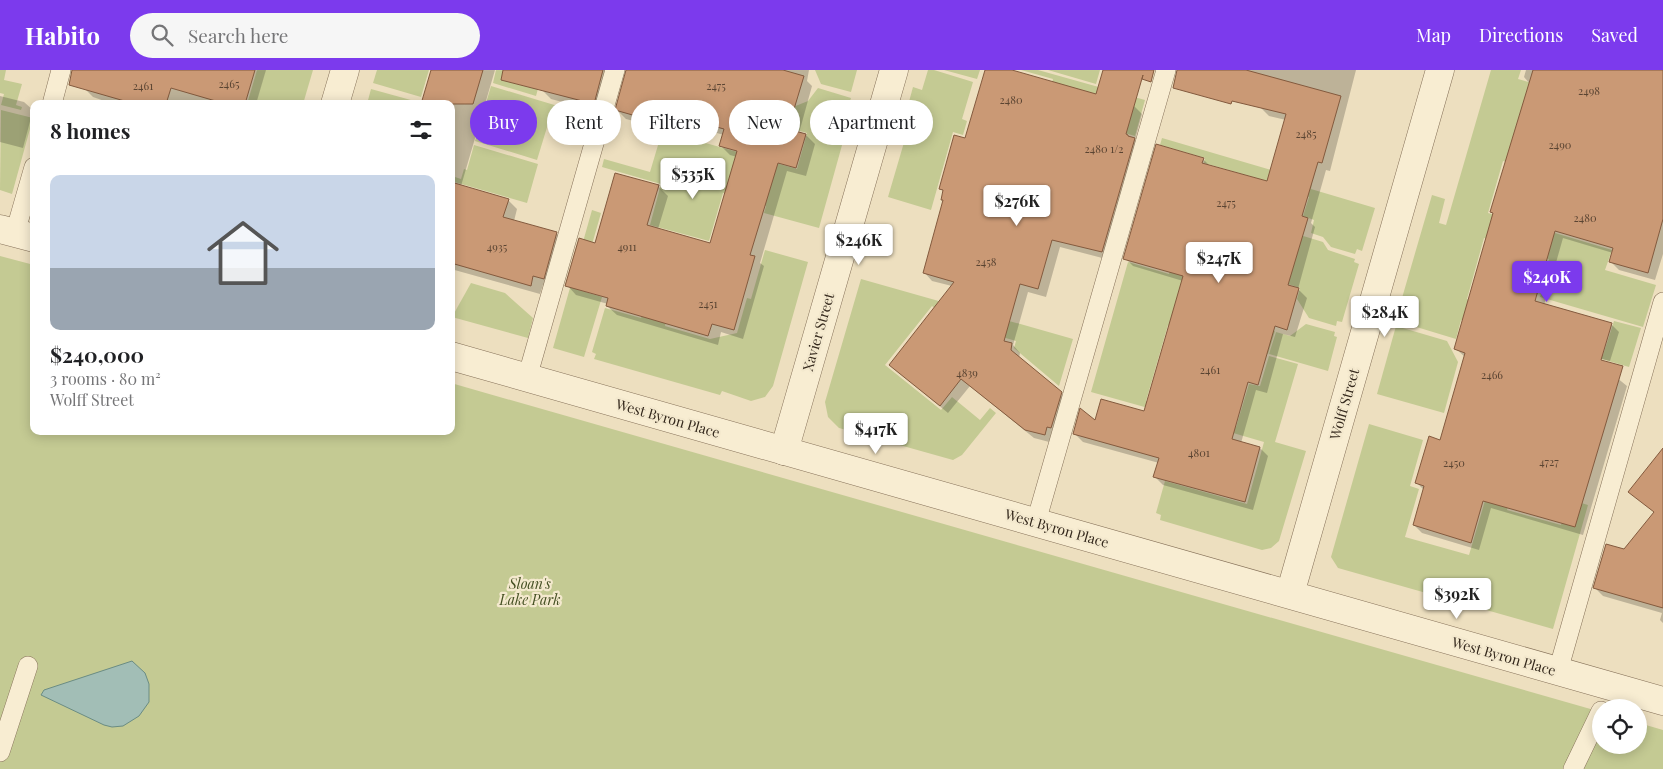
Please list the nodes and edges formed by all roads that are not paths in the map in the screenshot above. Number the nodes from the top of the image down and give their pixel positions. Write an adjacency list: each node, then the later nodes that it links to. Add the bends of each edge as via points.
1 (61, 70): 7 (lane)
2 (345, 70): 8 (street)
3 (615, 70): 13 (lane)
4 (894, 70): 14 (street, Xavier Street)
5 (1166, 70): 15 (lane)
6 (1440, 70): 16 (street, Wolff Street)
7 (53, 100)
8 (336, 100)
9 (30, 182): 10 (lane)
10 (16, 233)
11 (1663, 302): 18 (lane)
12 (455, 357): 13 (street, West Byron Place)
13 (528, 378): 14 (street, West Byron Place)
14 (784, 451): 15 (street, West Byron Place)
15 (1036, 522): 16 (street, West Byron Place)
16 (1290, 594): 18 (street, West Byron Place)
17 (28, 666): 23 (lane)
18 (1558, 671): 19 (street, West Byron Place)
19 (1601, 699)
20 (1647, 701): 21 (street, West Byron Place)
21 (1663, 701)
22 (1592, 730): 24 (lane)
23 (0, 752)
24 (1573, 769)

